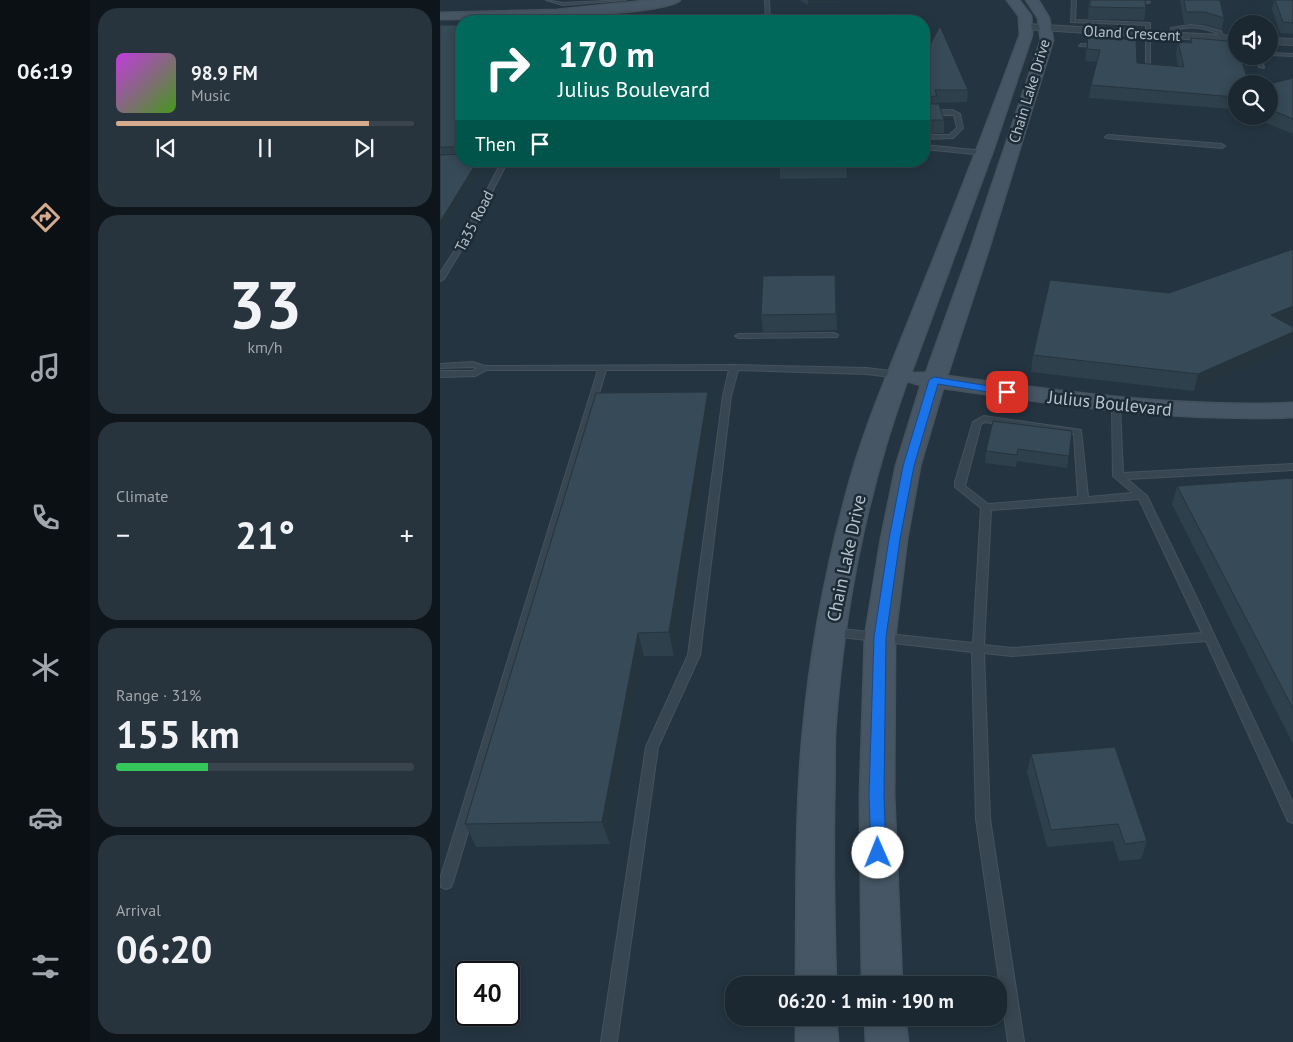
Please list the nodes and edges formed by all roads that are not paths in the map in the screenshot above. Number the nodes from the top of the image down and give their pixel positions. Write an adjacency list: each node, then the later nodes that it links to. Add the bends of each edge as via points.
1 (548, 0): 2 (lane, via 563,4)
2 (624, 0)
3 (674, 0): 10 (street, via 566,13)
4 (766, 0): 11 (lane)
5 (1013, 0): 14 (street, Chain Lake Drive, via 1022,11)
6 (1032, 0): 15 (street, Chain Lake Drive)
7 (1074, 0): 16 (lane, via 1074,21 1148,24)
8 (1118, 0): 9 (lane)
9 (1148, 2)
10 (482, 15)
11 (767, 15)
12 (440, 16): 13 (street)
13 (455, 16)
14 (1027, 27): 15 (street, Oland Crescent); 35 (street, Chain Lake Drive)
15 (1047, 28): 16 (street, Oland Crescent); 35 (street, Chain Lake Drive, via 1044,49)
16 (1148, 34): 17 (street, Oland Crescent); 25 (lane)
17 (1222, 38): 18 (street, Oland Crescent); 26 (lane)
18 (1228, 38)
19 (1278, 41): 20 (street)
20 (1293, 42)
21 (1081, 45): 22 (lane)
22 (1110, 47)
23 (1138, 49): 25 (lane)
24 (1216, 49): 26 (lane)
25 (1148, 50): 29 (lane)
26 (1226, 50)
27 (1278, 54): 28 (lane)
28 (1293, 55)
29 (1148, 63)
30 (930, 113): 32 (lane, via 957,114 960,128 952,137)
31 (1108, 136): 33 (lane)
32 (930, 138)
33 (1222, 146)
34 (930, 148): 35 (lane)
35 (996, 154): 45 (street, Chain Lake Drive); 46 (street, Chain Lake Drive, via 979,251)
36 (502, 167): 37 (lane, Ta35 Road)
37 (440, 279)
38 (739, 336): 39 (lane)
39 (834, 336)
40 (440, 366): 43 (lane, via 472,364)
41 (603, 367): 42 (lane); 43 (lane); 59 (lane)
42 (734, 367): 45 (lane); 64 (lane, via 727,396 694,655 652,747)
43 (484, 368): 44 (lane, via 475,373)
44 (440, 374)
45 (898, 375): 46 (street, Julius Boulevard); 54 (street, Chain Lake Drive, via 876,434 857,501)
46 (934, 380): 47 (street, Julius Boulevard); 55 (street, Chain Lake Drive, via 908,466)
47 (1116, 406): 48 (street, Julius Boulevard, via 1217,412); 50 (lane)
48 (1293, 410)
49 (1293, 467): 50 (lane)
50 (1118, 476): 51 (lane)
51 (1142, 496): 52 (lane); 56 (lane)
52 (1083, 500): 53 (lane); 53 (lane, via 1078,432 984,419 976,422 960,487)
53 (986, 507): 57 (lane)
54 (830, 632): 55 (lane); 60 (street, Chain Lake Drive, via 819,733)
55 (880, 637): 57 (lane); 61 (street, Chain Lake Drive, via 877,795)
56 (1209, 637): 57 (lane, via 1012,652); 58 (lane)
57 (978, 648): 67 (lane, via 983,819)
58 (1293, 817)
59 (446, 882)
60 (816, 976)
61 (882, 976)
62 (816, 1026): 65 (street)
63 (886, 1026): 66 (street)
64 (609, 1042)
65 (817, 1042)
66 (887, 1042)
67 (1016, 1042)

